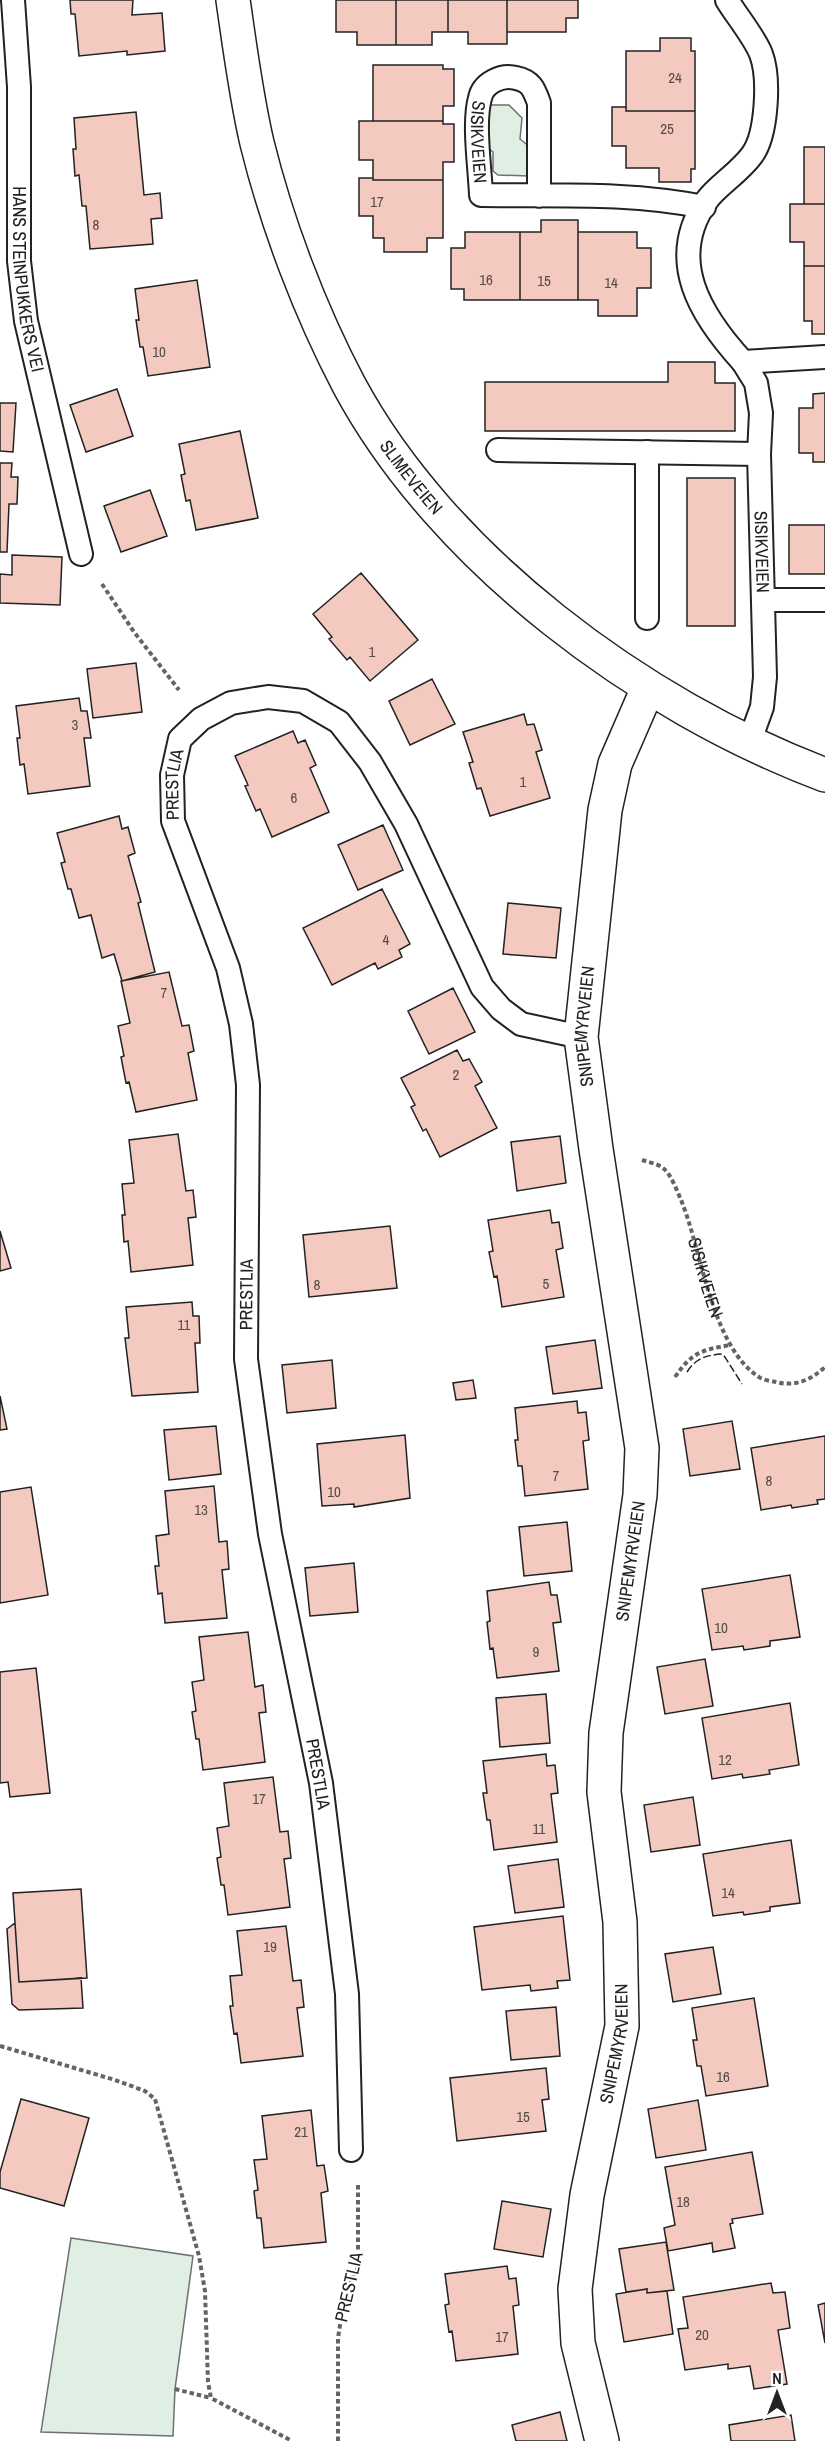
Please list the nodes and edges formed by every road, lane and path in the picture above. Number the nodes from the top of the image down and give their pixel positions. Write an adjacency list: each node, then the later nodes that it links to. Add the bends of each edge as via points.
1 (14, 0): 11 (lane, HANS STEINPUKKERS VEI, via 19,87 19,261 24,312)
2 (233, 0): 15 (street, SLIMEVEIEN, via 257,142 276,210 350,386 417,486 486,561 564,627)
3 (727, 0): 5 (lane, SISIKVEIEN, via 761,54 766,92 764,124 753,154)
4 (539, 196): 4 (lane, SISIKVEIEN, via 481,195 480,98 496,79 525,80 534,88 539,103); 5 (lane, SISIKVEIEN, via 636,197)
5 (704, 207): 7 (lane, SISIKVEIEN, via 691,231 688,274 703,311)
6 (825, 357): 7 (lane)
7 (743, 362): 10 (lane, SISIKVEIEN, via 756,383 761,413)
8 (498, 450): 9 (lane)
9 (646, 452): 10 (lane); 14 (lane)
10 (759, 454): 12 (lane, SISIKVEIEN)
11 (81, 554): 16 (path, via 134,632)
12 (764, 600): 13 (lane); 17 (lane, SISIKVEIEN, via 762,707)
13 (825, 600)
14 (647, 618)
15 (648, 688): 17 (street, SLIMEVEIEN); 19 (street, SNIPEMYRVEIEN, via 615,764 605,810)
16 (201, 719): 19 (lane, PRESTLIA, via 231,703 268,697 303,702 339,722 370,762 405,824 482,987 521,1024); 25 (lane, PRESTLIA, via 180,739 172,775 173,820 228,968 241,1024 248,1085 246,1359 270,1534 321,1783 347,1994)
17 (749, 743): 18 (street, SLIMEVEIEN)
18 (825, 775)
19 (581, 1037): 20 (street, SNIPEMYRVEIEN)
20 (596, 1149): 21 (path, SISIKVEIEN, via 664,1169 692,1225 711,1299); 30 (street, SNIPEMYRVEIEN, via 642,1448 640,1494 606,1745 604,1792 620,1922 622,2026 587,2195 575,2289 578,2343)
21 (730, 1345): 22 (path, SISIKVEIEN, via 759,1378 787,1385 813,1379); 23 (path, via 691,1356)
22 (825, 1367)
23 (670, 1384)
24 (0, 2046): 27 (path, via 125,2083 155,2099 199,2256 205,2291)
25 (351, 2150): 29 (path, PRESTLIA, via 357,2152 359,2247 358,2267 345,2293 338,2338)
26 (175, 2389): 27 (path)
27 (211, 2398): 28 (path)
28 (292, 2441)
29 (338, 2441)
30 (602, 2441)

